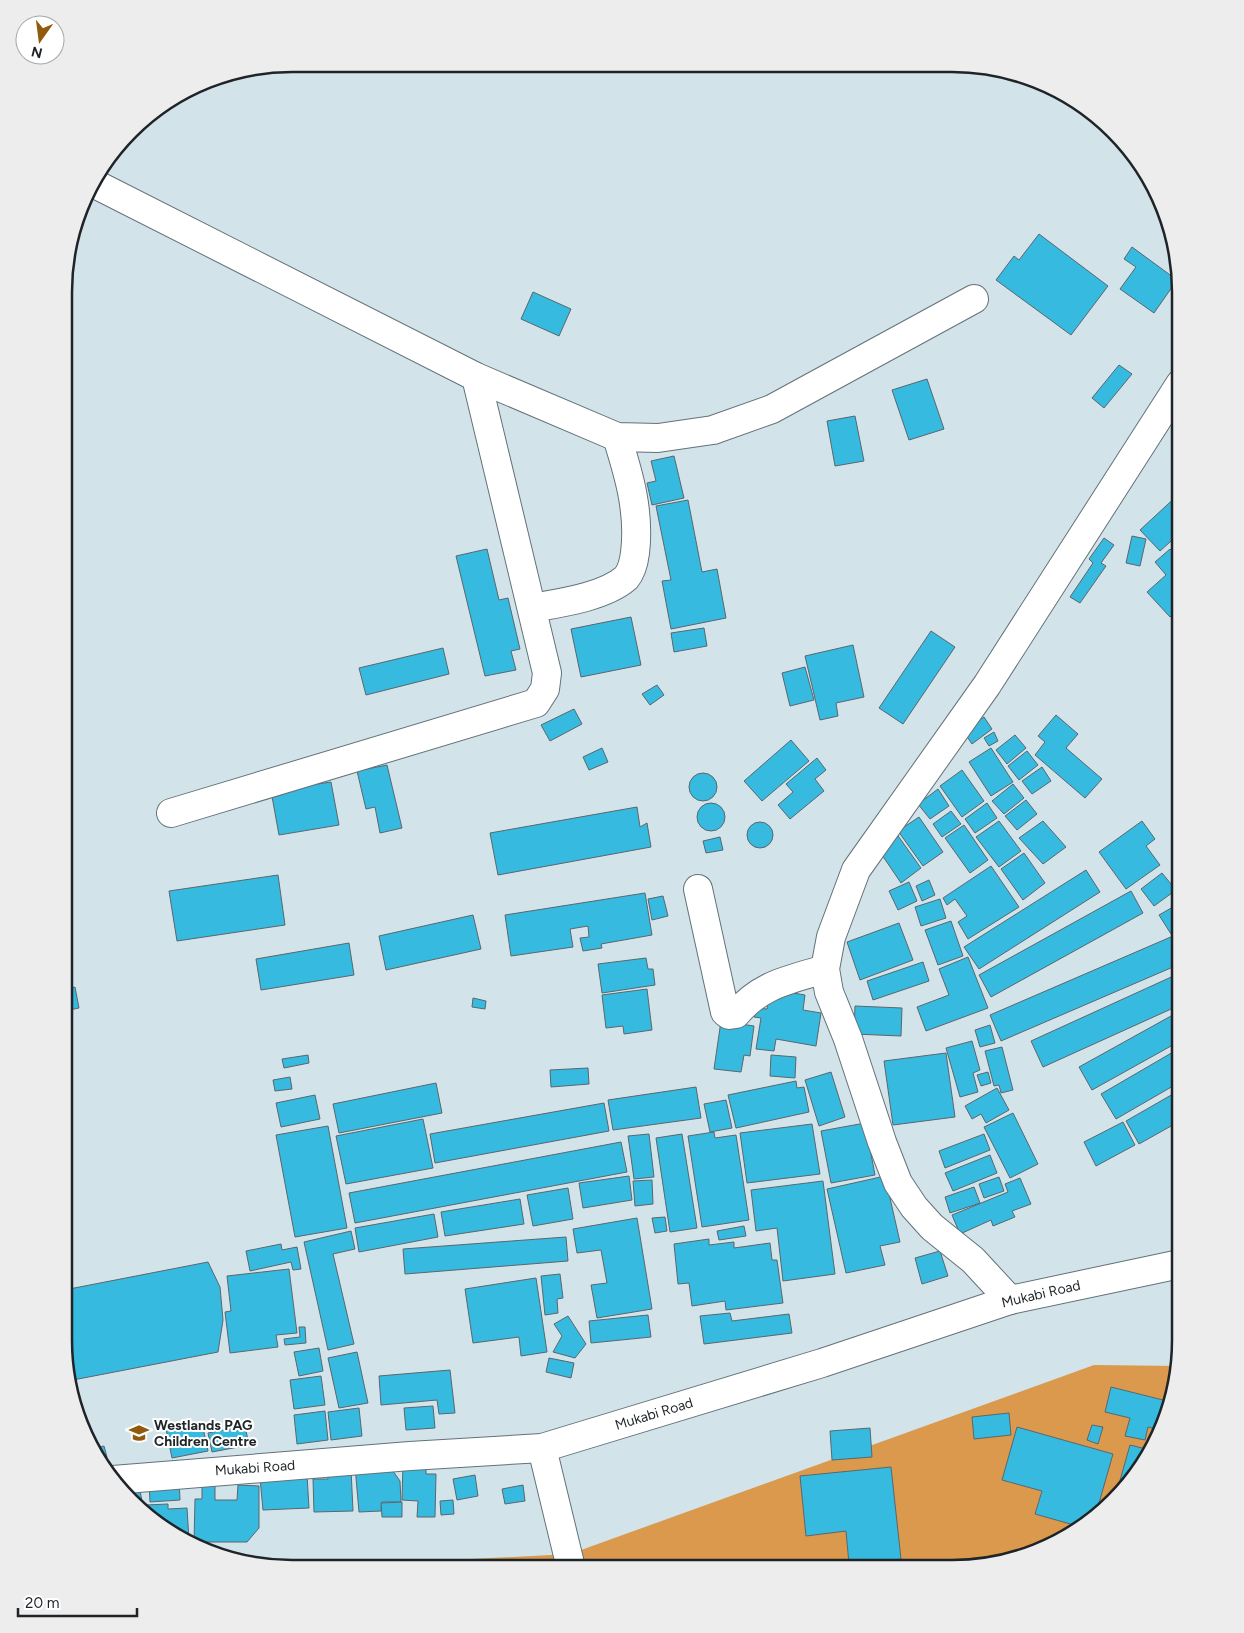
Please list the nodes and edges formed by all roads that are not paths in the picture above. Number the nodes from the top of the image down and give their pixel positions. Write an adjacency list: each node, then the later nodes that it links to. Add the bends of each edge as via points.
1 (100, 186): 3 (street)
2 (974, 299): 5 (street, via 772,409 713,430 658,438)
3 (476, 377): 5 (street); 6 (street)
4 (1172, 396): 9 (street, via 987,685 856,870 831,937)
5 (616, 437): 6 (street, via 635,504 637,538 634,561 627,577 608,589 568,602)
6 (532, 608): 7 (street, via 548,673 545,689 536,703)
7 (171, 813)
8 (698, 889): 9 (street, via 728,1015 736,1014 747,1002 778,982)
9 (825, 969): 11 (street, via 829,992 898,1183 932,1227 973,1260)
10 (1172, 1266): 11 (street, Mukabi Road)
11 (1010, 1300): 12 (street, Mukabi Road, via 822,1363)
12 (542, 1448): 13 (street, Mukabi Road); 14 (street)
13 (122, 1479)
14 (570, 1560)

